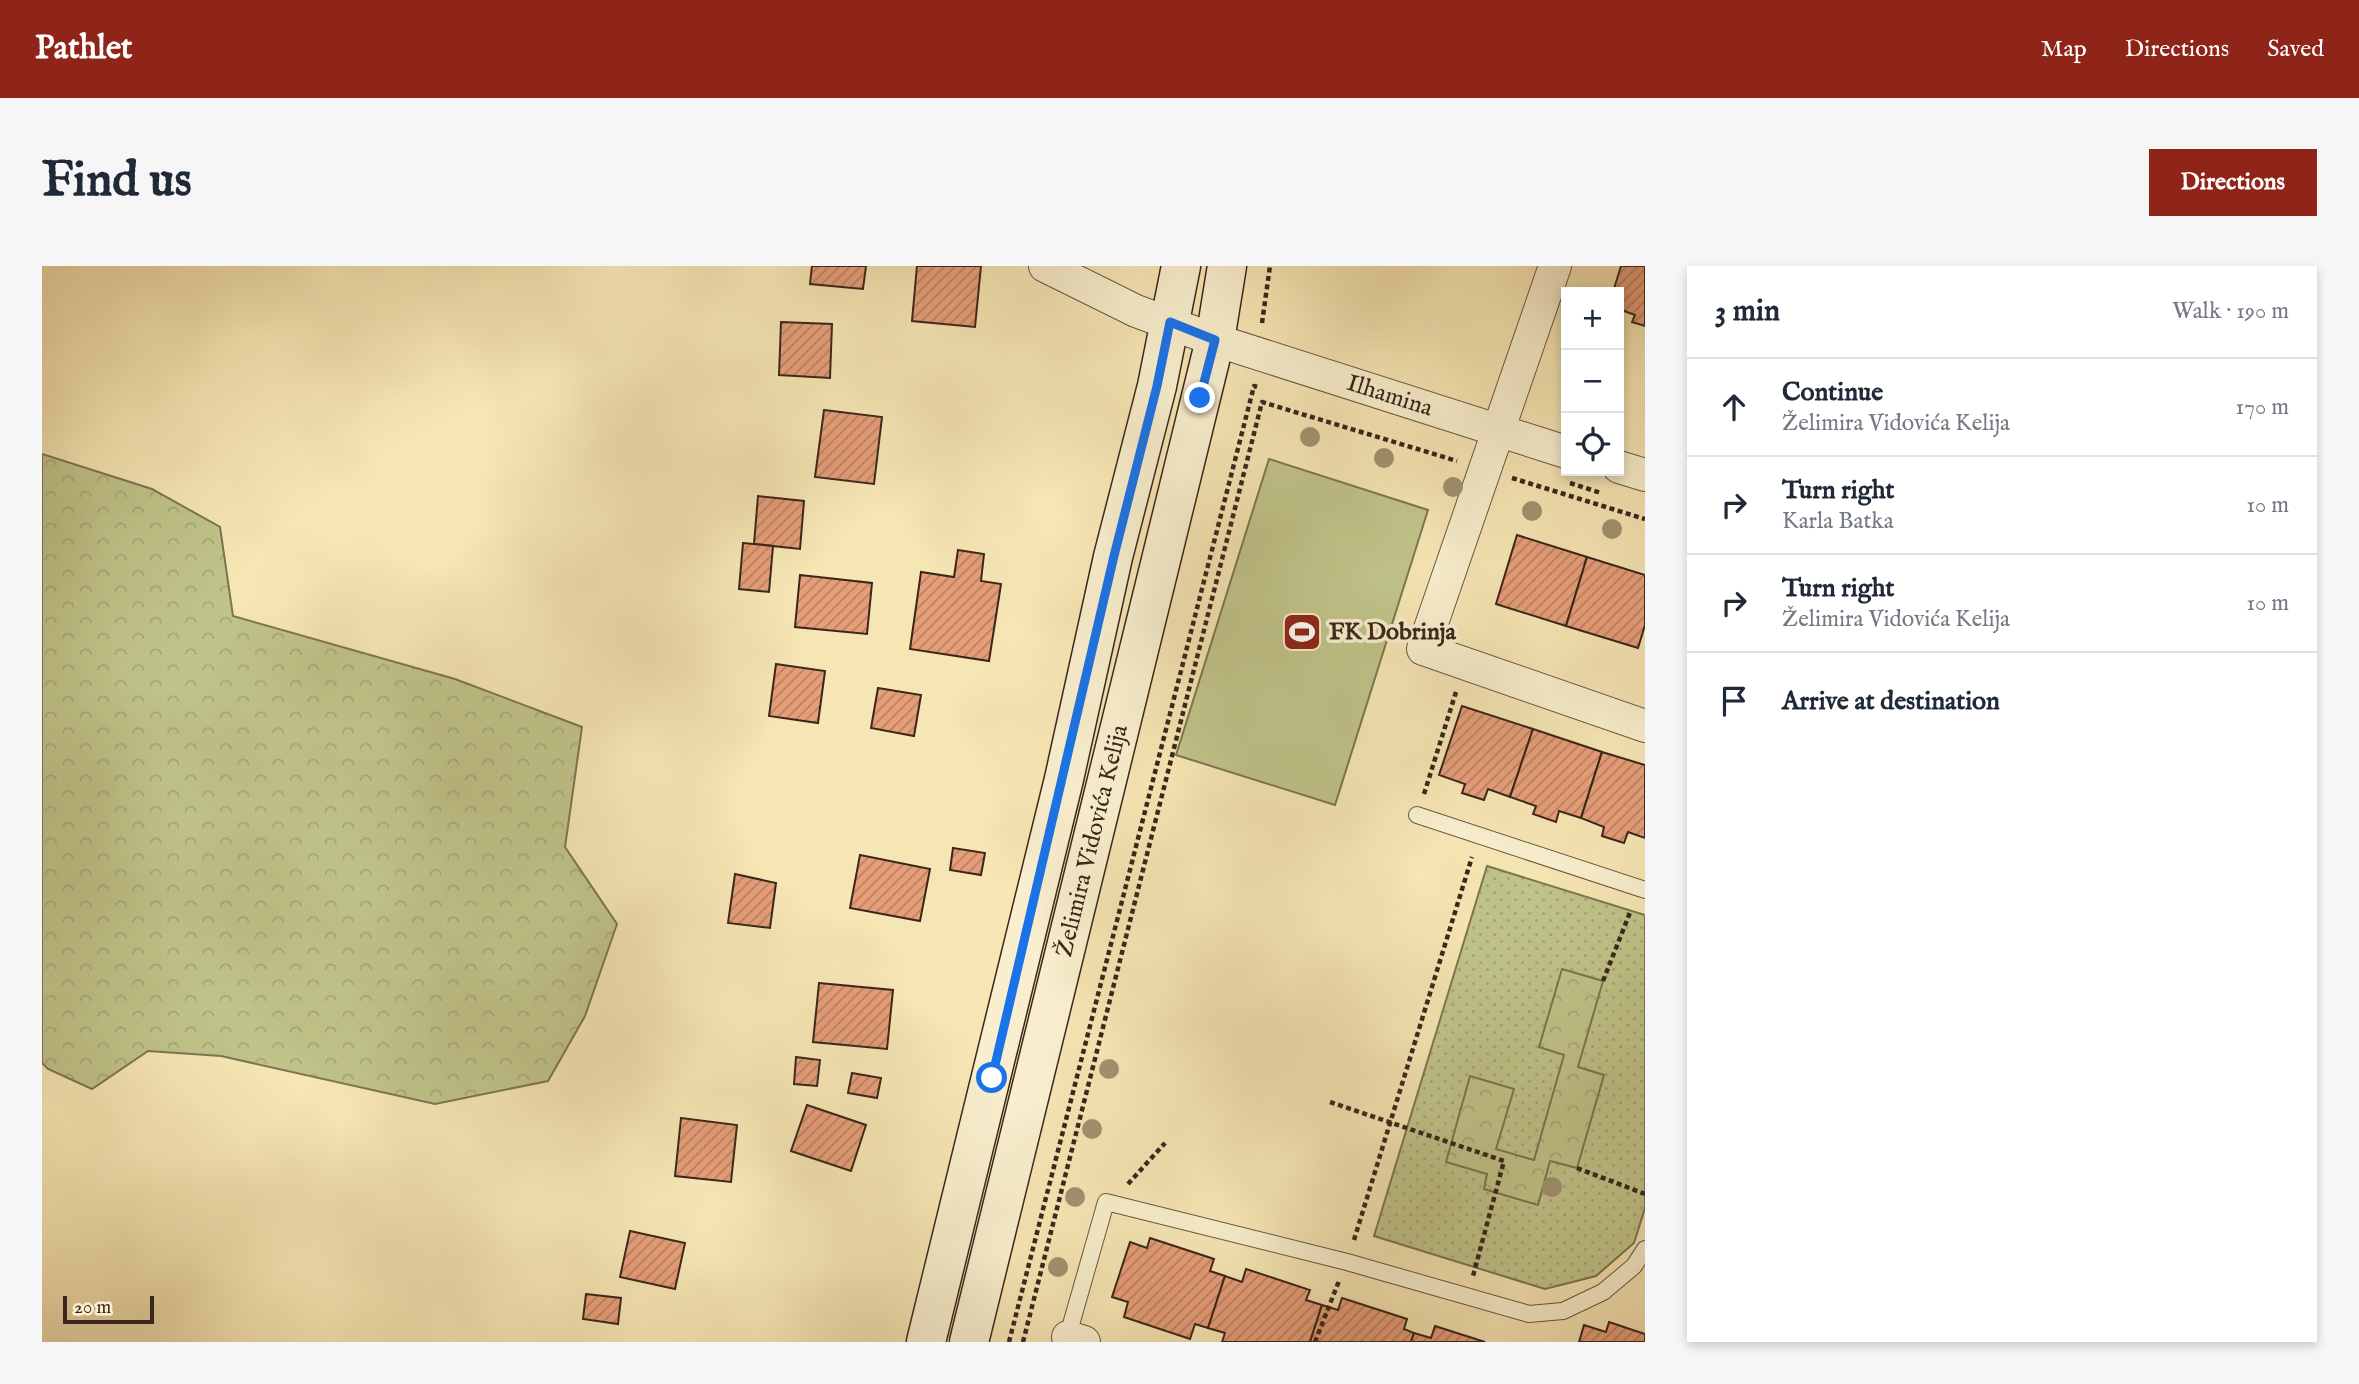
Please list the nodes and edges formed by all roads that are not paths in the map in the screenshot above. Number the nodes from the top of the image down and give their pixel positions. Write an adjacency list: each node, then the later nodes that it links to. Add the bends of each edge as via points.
1 (1045, 266): 5 (street, Ilhamina, via 1136,311)
2 (1181, 266): 5 (main road, Želimira Vidovića Kelija)
3 (1227, 266): 6 (main road, Želimira Vidovića Kelija)
4 (1555, 266): 7 (street)
5 (1170, 322): 6 (street, Ilhamina); 16 (main road, Želimira Vidovića Kelija)
6 (1215, 340): 7 (street, Ilhamina); 17 (main road, Želimira Vidovića Kelija)
7 (1499, 432): 8 (street, Ilhamina); 11 (street, via 1423,649)
8 (1561, 464)
9 (1645, 475): 10 (street)
10 (1612, 481)
11 (1645, 726)
12 (1417, 815): 13 (lane)
13 (1642, 889)
14 (1645, 1249): 15 (lane, via 1634,1266 1603,1292 1563,1311 1529,1314 1347,1262 1106,1202)
15 (1073, 1340)
16 (926, 1342)
17 (969, 1342)

